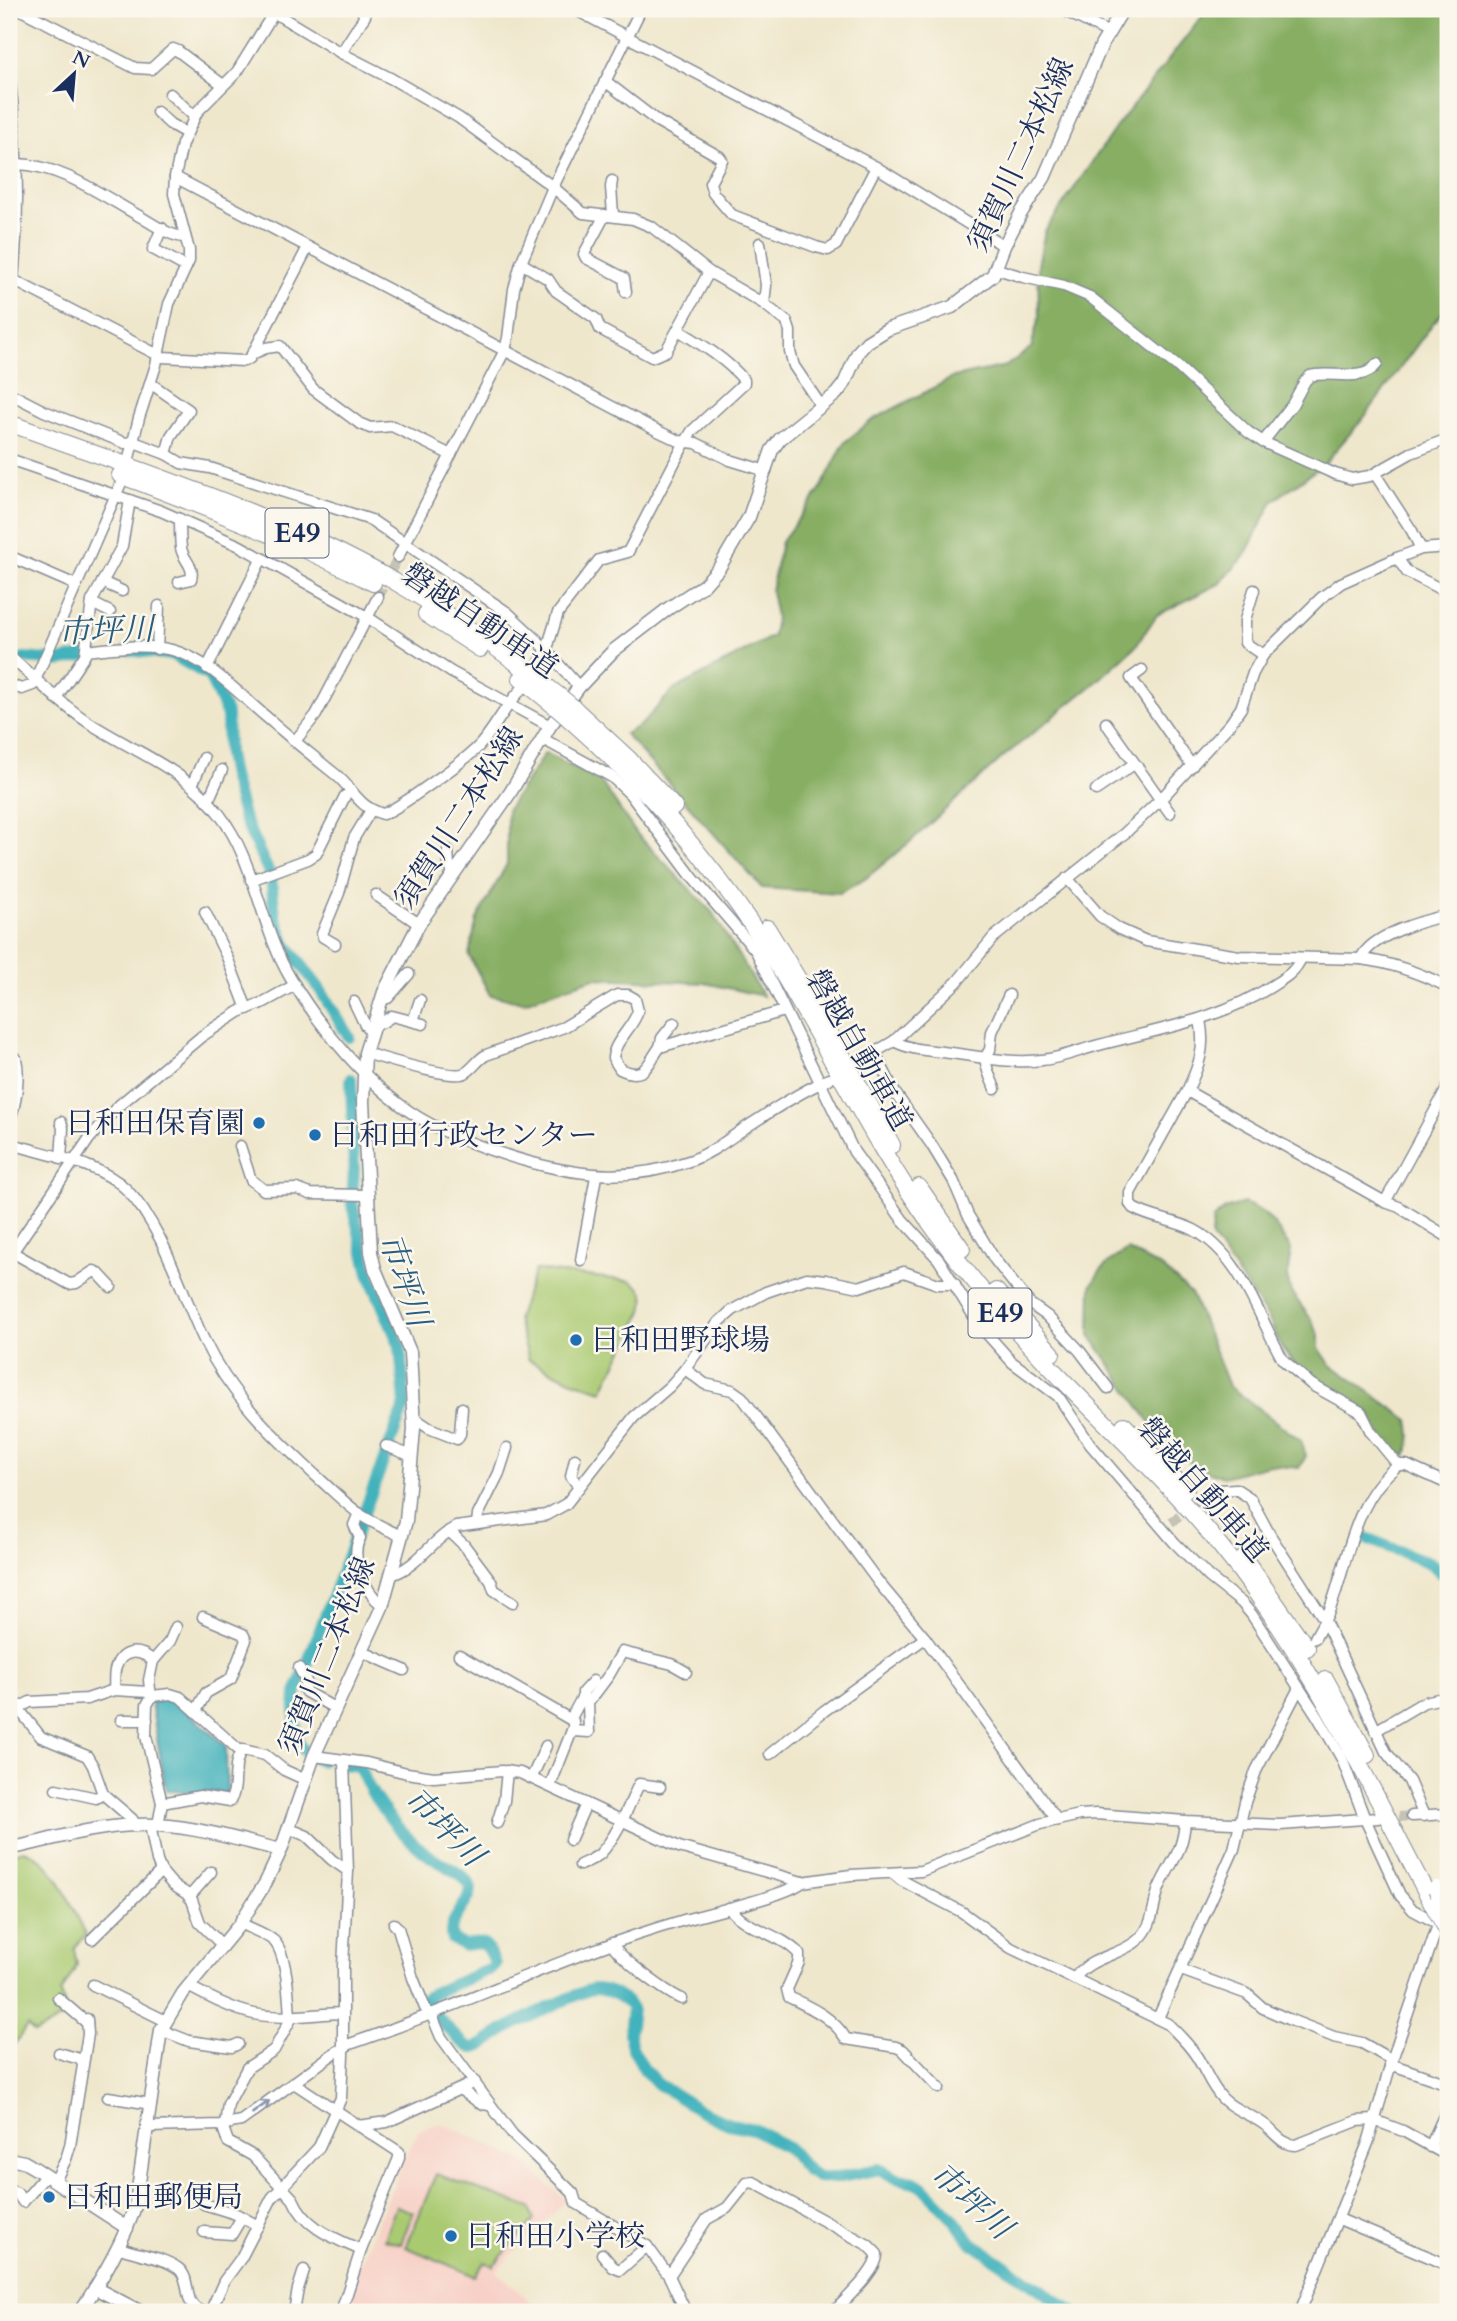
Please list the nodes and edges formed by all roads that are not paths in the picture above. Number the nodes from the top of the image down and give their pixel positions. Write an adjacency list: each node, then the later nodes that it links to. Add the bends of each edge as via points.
1 (19, 9): 13 (street, via 135,68 150,69 173,50 178,51)
2 (361, 9): 10 (street, via 365,16)
3 (574, 9): 9 (street)
4 (641, 9): 9 (street)
5 (1061, 9): 8 (street)
6 (1123, 9): 8 (main road, 須賀川二本松線)
7 (273, 10): 10 (street); 13 (street, via 237,72)
8 (1109, 33): 27 (main road, 須賀川二本松線, via 1050,166)
9 (626, 37): 12 (street); 19 (street)
10 (341, 53): 22 (street, via 430,99)
11 (9, 73): 18 (street)
12 (605, 80): 19 (street, via 657,121 720,157 710,183 732,215 816,247 828,250 836,245); 22 (street)
13 (223, 85): 16 (street)
14 (170, 93): 16 (street)
15 (157, 111): 17 (street)
16 (194, 116): 17 (street)
17 (186, 133): 20 (street)
18 (17, 164): 24 (street, via 62,174); 33 (street)
19 (876, 167): 27 (street)
20 (175, 177): 25 (street, via 175,201); 28 (street)
21 (612, 181): 23 (street)
22 (553, 187): 23 (street, via 583,213); 29 (street)
23 (609, 215): 32 (street, via 652,227); 34 (street, via 584,254 624,278)
24 (162, 228): 25 (street); 30 (street, via 153,249)
25 (185, 237): 30 (street)
26 (760, 243): 35 (street)
27 (1004, 246): 31 (main road, 須賀川二本松線)
28 (307, 247): 38 (street); 40 (street)
29 (521, 263): 37 (street, via 596,318 600,329 652,357 666,351); 38 (street)
30 (186, 267): 39 (street, via 169,304)
31 (997, 269): 44 (main road, 須賀川二本松線, via 952,307 888,329 867,342 844,384); 50 (street, via 1080,291 1099,302)
32 (709, 272): 35 (street); 37 (street)
33 (13, 281): 36 (street); 39 (street)
34 (626, 292)
35 (764, 304): 44 (street, via 787,322 794,366)
36 (9, 315)
37 (678, 330): 49 (street, via 744,380 692,431)
38 (505, 350): 49 (street); 52 (street)
39 (157, 355): 40 (street, via 244,361); 42 (street)
40 (252, 355): 52 (street, via 280,346 313,389 359,423 370,428 392,426)
41 (1377, 364): 50 (street, via 1361,374 1310,376)
42 (150, 383): 48 (street); 51 (street, via 189,410 171,436)
43 (9, 393): 48 (street, via 113,439)
44 (821, 406): 55 (main road, 須賀川二本松線, via 780,439)
45 (9, 423): 92 (highway, 磐越自動車道 / E49, via 245,510 349,558 470,629)
46 (9, 434): 92 (highway, 磐越自動車道 / E49, via 241,521 345,568 466,639)
47 (1448, 439): 56 (street)
48 (134, 442): 51 (street); 53 (street)
49 (687, 442): 55 (street); 81 (street, via 628,552 599,561 558,613)
50 (1264, 442): 56 (street, via 1345,478)
51 (166, 454): 61 (street, via 181,463 210,468 371,520)
52 (451, 455): 61 (street)
53 (129, 458)
54 (9, 459): 58 (street)
55 (766, 471): 89 (main road, 須賀川二本松線, via 749,517 711,579 612,651)
56 (1375, 474): 63 (street)
57 (121, 483): 58 (street)
58 (116, 495): 59 (street); 70 (street)
59 (130, 500): 60 (street); 68 (street, via 122,545)
60 (180, 519): 66 (street); 69 (street, via 182,552 193,574)
61 (405, 544): 65 (street); 81 (street, via 508,613)
62 (1448, 547): 63 (street)
63 (1421, 549): 67 (street)
64 (9, 556): 70 (street)
65 (398, 557)
66 (262, 558): 78 (street); 85 (street)
67 (1397, 558): 73 (street, via 1407,572); 82 (street, via 1330,590)
68 (102, 582): 72 (street); 75 (street)
69 (179, 582)
70 (76, 585): 87 (street)
71 (1254, 590): 82 (street, via 1245,620 1245,643)
72 (122, 591)
73 (1448, 593)
74 (378, 597): 78 (street)
75 (92, 603): 77 (street); 80 (street)
76 (159, 606): 79 (street)
77 (110, 612)
78 (367, 617): 93 (street); 97 (street, via 316,715)
79 (157, 649): 80 (street, via 119,646); 85 (street, via 173,650)
80 (86, 651): 91 (street)
81 (546, 652): 84 (street); 89 (street)
82 (1263, 655): 100 (street, via 1237,715)
83 (9, 656): 87 (street)
84 (538, 666)
85 (207, 668): 97 (street)
86 (1142, 670): 100 (street, via 1131,678)
87 (35, 679): 88 (street, via 28,688); 91 (street)
88 (9, 685)
89 (579, 687): 95 (main road, 須賀川二本松線)
90 (521, 690): 93 (street)
91 (56, 698): 102 (street)
92 (555, 699): 242 (highway, 磐越自動車道 / E49, bridge, via 619,749 711,851 787,958 904,1164 965,1253 1062,1364 1191,1495 1266,1587 1337,1699)
93 (508, 702): 95 (street); 107 (street, via 472,752 388,813)
94 (1106, 723): 99 (street)
95 (550, 726): 96 (main road, 須賀川二本松線)
96 (543, 739): 110 (main road, 須賀川二本松線); 128 (street, via 612,777 630,794 692,878 756,951)
97 (295, 741): 107 (street)
98 (204, 758): 102 (street)
99 (1134, 764): 103 (street); 105 (street)
100 (1192, 766): 105 (street)
101 (222, 770): 106 (street)
102 (192, 785): 106 (street)
103 (1096, 790)
104 (345, 796): 112 (street, via 316,854)
105 (1160, 800): 108 (street); 111 (street)
106 (208, 801): 112 (street, via 235,838)
107 (371, 810): 117 (street, via 354,838 322,934)
108 (1170, 813)
109 (448, 850): 110 (street)
110 (453, 874): 116 (main road, 須賀川二本松線)
111 (1067, 878): 118 (street, via 1100,916 1137,938 1238,956); 132 (street, via 993,938 957,982)
112 (251, 880): 121 (street)
113 (376, 895): 116 (street)
114 (205, 912): 127 (street)
115 (1448, 915): 119 (street, via 1380,940 1367,948)
116 (419, 924): 124 (main road, 須賀川二本松線)
117 (335, 944)
118 (1301, 958): 119 (street); 129 (street, via 1293,971 1251,1000)
119 (1361, 959): 122 (street, via 1401,967)
120 (409, 974): 124 (street)
121 (295, 985): 127 (street); 139 (street, via 323,1026)
122 (1448, 987)
123 (1009, 995): 137 (street)
124 (382, 999): 131 (main road, 須賀川二本松線)
125 (420, 1000): 131 (street, via 418,1022 392,1016)
126 (354, 1002): 131 (street, via 365,1025)
127 (247, 1009): 149 (street, via 202,1036 117,1107)
128 (784, 1011): 133 (street); 140 (street)
129 (1200, 1020): 137 (street, via 1055,1058); 143 (street, via 1203,1050)
130 (674, 1023): 133 (street)
131 (372, 1029): 135 (main road, 須賀川二本松線)
132 (894, 1041): 136 (street); 137 (street)
133 (660, 1047): 135 (street, via 642,1072 627,1072 615,1063 614,1051 639,1009 632,997 620,994 564,1027 486,1055 458,1075)
134 (9, 1053): 144 (street, via 18,1069)
135 (365, 1053): 139 (main road, 須賀川二本松線)
136 (875, 1053): 138 (street); 161 (street, via 1027,1308 1055,1325)
137 (984, 1059): 142 (street)
138 (860, 1061)
139 (363, 1070): 150 (street, via 411,1112 468,1143); 151 (main road, 須賀川二本松線)
140 (825, 1081): 150 (street, via 699,1158 653,1170); 156 (street, via 828,1101 854,1152)
141 (1448, 1087): 152 (street)
142 (995, 1089)
143 (1187, 1091): 152 (street); 168 (street, via 1130,1193 1130,1203 1138,1211 1194,1230 1219,1247 1283,1360 1312,1385 1362,1412 1371,1432)
144 (9, 1121)
145 (61, 1122): 148 (street)
146 (9, 1143): 148 (street)
147 (240, 1146): 151 (street, via 251,1180 264,1190)
148 (61, 1159): 149 (street)
149 (74, 1162): 154 (street); 172 (street, via 109,1176 134,1198 158,1236 226,1380 277,1440)
150 (596, 1176): 155 (street)
151 (367, 1195): 163 (main road, 須賀川二本松線, via 375,1269 410,1352)
152 (1385, 1202): 153 (street)
153 (1448, 1237)
154 (10, 1255): 157 (street, via 69,1284 94,1272)
155 (582, 1260)
156 (955, 1284): 159 (street); 160 (street, via 938,1284 904,1272 859,1287 799,1280 724,1316)
157 (111, 1287)
158 (1005, 1328): 159 (street)
159 (992, 1339): 191 (street, via 1012,1362 1058,1396 1090,1444 1209,1577 1242,1603)
160 (685, 1369): 170 (street, via 634,1418); 182 (street, via 705,1384 742,1397)
161 (1108, 1388)
162 (462, 1408): 163 (street, via 457,1439)
163 (414, 1418): 166 (main road, 須賀川二本松線)
164 (386, 1446): 166 (street)
165 (507, 1448): 173 (street)
166 (412, 1456): 175 (main road, 須賀川二本松線)
167 (575, 1459): 170 (street, via 571,1476)
168 (1398, 1465): 169 (street); 180 (street, via 1365,1504)
169 (1448, 1484)
170 (579, 1487): 173 (street, via 566,1504 551,1513)
171 (1219, 1490): 180 (street, via 1236,1489 1250,1498)
172 (359, 1513): 175 (street); 178 (street, via 354,1525 360,1538 356,1543 358,1570)
173 (477, 1523): 174 (street)
174 (449, 1531): 176 (street, via 408,1567); 177 (street, via 465,1546 494,1590)
175 (401, 1536): 176 (main road, 須賀川二本松線)
176 (391, 1574): 178 (main road, 須賀川二本松線)
177 (513, 1602)
178 (382, 1605): 184 (main road, 須賀川二本松線)
179 (203, 1617): 198 (street, via 243,1634 246,1640 231,1679 206,1693)
180 (1324, 1619): 183 (street); 203 (street)
181 (176, 1627): 186 (street)
182 (925, 1638): 206 (street); 223 (street)
183 (1315, 1638)
184 (363, 1652): 188 (street); 197 (main road, 須賀川二本松線)
185 (459, 1655): 199 (street)
186 (153, 1661): 192 (street, via 135,1652 124,1655 115,1670); 193 (street)
187 (299, 1668): 197 (street, via 306,1692)
188 (404, 1670)
189 (686, 1672): 202 (street, via 622,1652 588,1703 589,1732)
190 (593, 1681): 199 (street)
191 (1298, 1681): 222 (street, via 1342,1759); 229 (street, via 1255,1771)
192 (114, 1690): 193 (street); 196 (street, via 87,1699 30,1702)
193 (150, 1695): 198 (street, via 180,1697); 201 (street)
194 (9, 1697): 196 (street)
195 (1448, 1697): 203 (street, via 1424,1702)
196 (18, 1707): 215 (street, via 44,1739 87,1756)
197 (336, 1709): 207 (main road, 須賀川二本松線)
198 (196, 1711): 205 (street)
199 (571, 1718): 202 (street)
200 (121, 1720): 201 (street)
201 (147, 1720): 216 (street, via 147,1740)
202 (572, 1731): 212 (street)
203 (1375, 1731): 220 (street, via 1416,1794)
204 (546, 1746): 210 (street)
205 (240, 1751): 211 (street, via 265,1755); 216 (street, via 230,1801 200,1796)
206 (770, 1754)
207 (314, 1756): 208 (street); 211 (main road, 須賀川二本松線)
208 (344, 1762): 209 (street, via 435,1777); 236 (street)
209 (507, 1771): 210 (street); 226 (street)
210 (532, 1777): 212 (street)
211 (306, 1780): 230 (main road, 須賀川二本松線)
212 (550, 1786): 217 (street)
213 (660, 1787): 224 (street, via 639,1784)
214 (56, 1788): 215 (street, via 96,1798)
215 (103, 1794): 227 (street)
216 (162, 1803): 228 (street)
217 (586, 1804): 224 (street); 231 (street)
218 (1448, 1814): 220 (street)
219 (1412, 1816): 220 (street)
220 (1424, 1816)
221 (1378, 1818): 222 (street)
222 (1365, 1819): 229 (street); 242 (street, via 1406,1904)
223 (1058, 1820): 225 (street, via 1096,1814); 238 (street, via 921,1871)
224 (622, 1821): 234 (street, via 600,1854); 239 (street, via 683,1849)
225 (1185, 1821): 229 (street); 249 (street, via 1182,1845 1158,1889 1148,1927 1136,1942 1085,1967)
226 (498, 1823)
227 (136, 1825): 228 (main road); 232 (main road)
228 (154, 1825): 233 (main road, via 198,1830); 235 (street)
229 (1240, 1825): 248 (street)
230 (288, 1828): 233 (main road, 須賀川二本松線); 236 (street, via 307,1836)
231 (570, 1840)
232 (9, 1849)
233 (281, 1850): 243 (main road, 須賀川二本松線)
234 (580, 1865)
235 (161, 1871): 240 (street); 245 (street)
236 (348, 1871): 254 (street)
237 (211, 1872): 240 (street)
238 (894, 1874): 239 (street); 249 (street, via 962,1912 1011,1948)
239 (803, 1882): 241 (street)
240 (189, 1896): 247 (street, via 200,1923)
241 (729, 1908): 246 (street); 267 (street, via 799,1954 787,1989 789,1997 825,2016 846,2039 903,2050)
242 (1444, 1910): 263 (street)
243 (240, 1923): 247 (main road, 須賀川二本松線); 256 (street, via 279,1947)
244 (394, 1924): 255 (street)
245 (92, 1939)
246 (612, 1943): 253 (street, via 646,1976); 255 (street)
247 (222, 1945): 251 (main road, 須賀川二本松線)
248 (1181, 1970): 257 (street); 263 (street, via 1247,1994 1266,2009 1311,2028 1362,2043)
249 (1074, 1979): 257 (street)
250 (93, 1985): 258 (street)
251 (188, 1986): 256 (street, via 247,2012); 258 (main road, 須賀川二本松線)
252 (58, 1998): 262 (street, via 87,2021)
253 (682, 1999)
254 (342, 2013): 256 (street); 260 (street)
255 (429, 2014): 260 (street); 264 (street, via 441,2038)
256 (291, 2017): 275 (street, via 274,2050 247,2068 228,2104)
257 (1158, 2018): 274 (street, via 1182,2037 1224,2100 1286,2144 1296,2145 1357,2120)
258 (164, 2026): 259 (street, via 189,2041); 270 (main road)
259 (237, 2044)
260 (343, 2048): 265 (street); 273 (street, via 341,2098)
261 (59, 2053): 262 (street)
262 (83, 2060): 281 (street, via 70,2147)
263 (1391, 2062): 266 (street); 274 (street)
264 (475, 2082): 268 (street); 271 (street)
265 (294, 2084): 273 (street); 275 (street, one-way to 265, via 241,2121)
266 (1448, 2084)
267 (939, 2088)
268 (461, 2090): 271 (street); 276 (street, via 385,2123)
269 (108, 2097): 270 (street)
270 (151, 2104): 277 (main road)
271 (490, 2105): 290 (street, via 512,2134 573,2193 576,2203)
272 (1448, 2107): 278 (street)
273 (335, 2112): 276 (street); 282 (street, via 315,2152)
274 (1374, 2120): 278 (street); 286 (street)
275 (224, 2125): 277 (street); 282 (street, via 228,2142 253,2156)
276 (358, 2126): 292 (street, via 399,2152)
277 (149, 2127): 288 (main road, via 140,2185)
278 (1430, 2147): 279 (street)
279 (1448, 2157)
280 (11, 2158): 281 (main road)
281 (51, 2178): 283 (street, via 23,2202); 288 (main road)
282 (282, 2186): 287 (street); 292 (street, via 320,2231)
283 (9, 2190)
284 (204, 2204): 285 (street)
285 (242, 2217): 287 (street); 289 (street, via 232,2234)
286 (1339, 2219): 294 (street); 306 (street)
287 (258, 2226): 298 (street)
288 (127, 2228): 291 (main road)
289 (204, 2232)
290 (647, 2246): 293 (street, via 620,2270); 296 (street)
291 (118, 2247): 297 (main road); 298 (street, via 180,2270 186,2277 191,2304)
292 (361, 2250): 303 (street)
293 (602, 2253)
294 (1448, 2265)
295 (304, 2270): 302 (street)
296 (669, 2276): 304 (street); 305 (street, via 708,2219 727,2208 752,2182 869,2245 877,2254 866,2277)
297 (95, 2288): 299 (main road); 300 (main road)
298 (204, 2311): 301 (street)
299 (80, 2312)
300 (142, 2312)
301 (244, 2312)
302 (295, 2312)
303 (341, 2312)
304 (686, 2312)
305 (834, 2312)
306 (1300, 2312)

